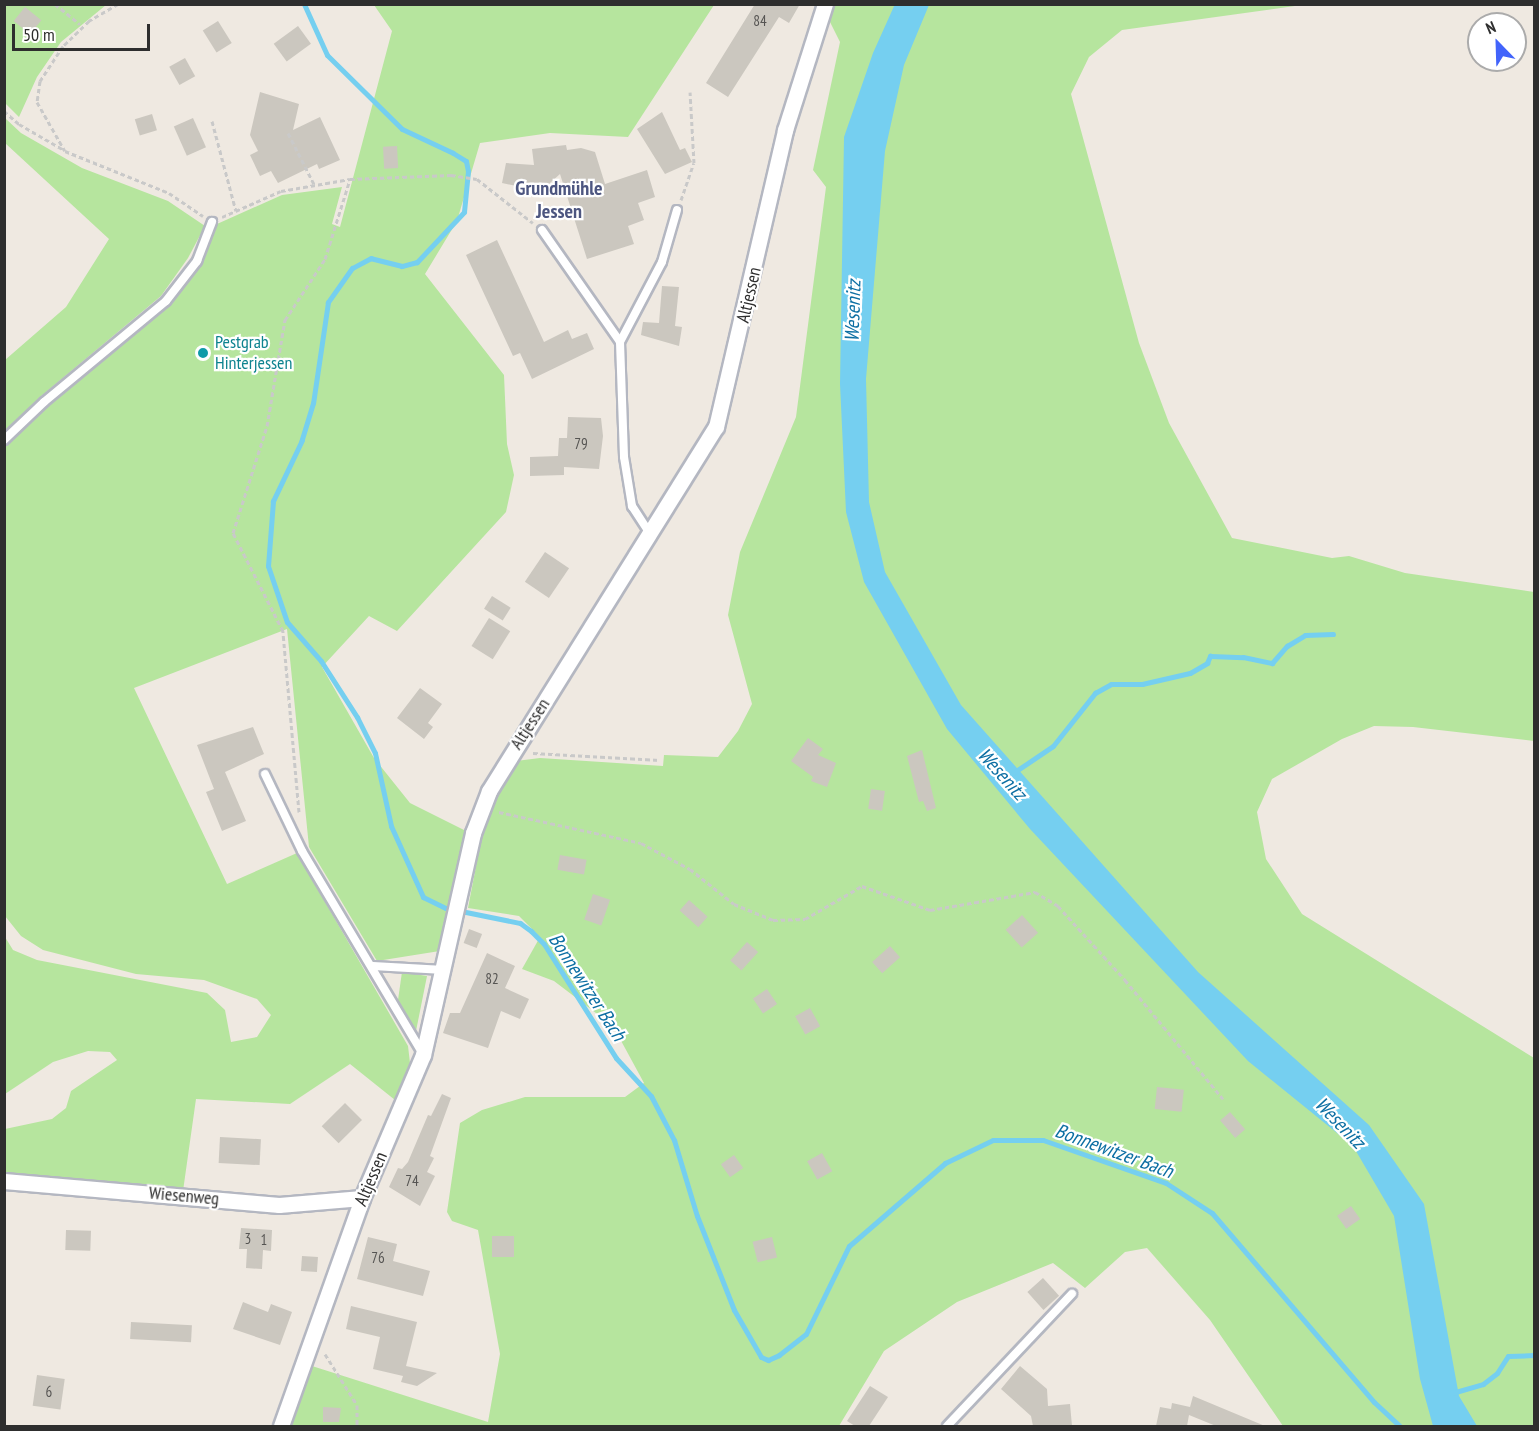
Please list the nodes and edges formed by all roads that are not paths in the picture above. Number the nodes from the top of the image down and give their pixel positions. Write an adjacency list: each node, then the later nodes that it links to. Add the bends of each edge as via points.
1 (825, 4): 7 (street, Altjessen, via 785,130 716,427)
2 (677, 210): 5 (lane, via 662,262)
3 (212, 222): 6 (lane, via 197,261 166,301)
4 (542, 230): 5 (lane)
5 (620, 342): 7 (lane, via 624,457 632,506)
6 (4, 440)
7 (651, 535): 10 (street, Altjessen, via 513,752 483,808)
8 (266, 774): 9 (lane, via 302,850)
9 (374, 966): 10 (lane); 11 (lane)
10 (446, 970): 11 (street, Altjessen)
11 (423, 1055): 13 (street, Altjessen)
12 (4, 1181): 13 (street, Wiesenweg, via 279,1205)
13 (362, 1198): 15 (street, Altjessen)
14 (1072, 1294): 16 (lane)
15 (280, 1426)
16 (947, 1426)

